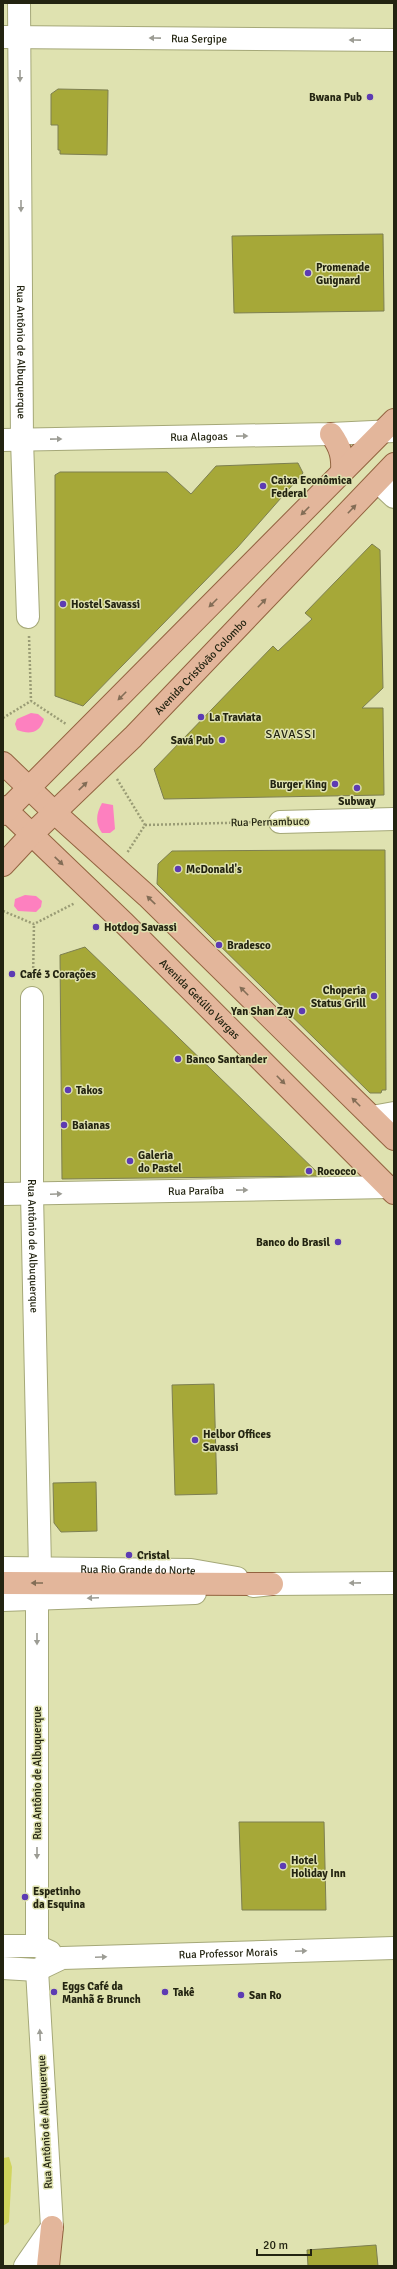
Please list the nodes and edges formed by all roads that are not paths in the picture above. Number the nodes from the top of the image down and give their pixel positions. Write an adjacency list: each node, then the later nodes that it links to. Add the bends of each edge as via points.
1 (19, 3): 2 (street, Rua Antônio de Albuquerque)
2 (11, 37): 3 (street, Rua Sergipe, one-way to 2); 6 (street, Rua Antônio de Albuquerque, one-way to 6)
3 (394, 40)
4 (390, 427): 5 (street, Rua Alagoas); 8 (main road)
5 (331, 434): 6 (street, Rua Alagoas, one-way to 5); 8 (main road, via 340,446 343,458)
6 (13, 440): 11 (street, Rua Antônio de Albuquerque)
7 (394, 464): 9 (main road, Avenida Cristóvão Colombo)
8 (342, 473): 13 (main road, one-way to 13)
9 (378, 482): 10 (street); 15 (main road, Avenida Cristóvão Colombo, one-way to 9, via 107,763)
10 (394, 497)
11 (28, 617)
12 (3, 763): 13 (main road)
13 (29, 789): 14 (main road); 15 (main road)
14 (4, 810): 18 (main road, Avenida Getúlio Vargas)
15 (55, 813): 18 (main road, Avenida Cristóvão Colombo); 22 (main road, one-way to 15, via 117,868)
16 (394, 819): 17 (street, Rua Pernambuco)
17 (280, 822)
18 (31, 835): 19 (main road, Avenida Cristóvão Colombo); 24 (main road, Avenida Getúlio Vargas, one-way to 24, via 93,893)
19 (3, 865)
20 (32, 998): 26 (street, Rua Antônio de Albuquerque)
21 (394, 1113): 22 (street)
22 (372, 1117): 23 (main road)
23 (394, 1139)
24 (391, 1190): 26 (street, Rua Paraíba, one-way to 24)
25 (3, 1194): 26 (street, Rua Paraíba)
26 (32, 1194): 28 (street, Rua Antônio de Albuquerque)
27 (3, 1568): 28 (street, Rua Rio Grande do Norte)
28 (40, 1569): 31 (street, Rua Rio Grande do Norte, via 191,1570)
29 (3, 1582): 31 (main road, one-way to 29)
30 (394, 1583): 31 (street, Rua Rio Grande do Norte, one-way to 31)
31 (272, 1584): 33 (street, Rua Rio Grande do Norte, one-way to 33, via 192,1593)
32 (3, 1600): 33 (street, Rua Rio Grande do Norte)
33 (37, 1600): 35 (street, Rua Antônio de Albuquerque, one-way to 35)
34 (3, 1946): 35 (street, Rua Professor Morais)
35 (37, 1946): 37 (street, Rua Professor Morais)
36 (394, 1948): 37 (street, Rua Professor Morais, one-way to 36)
37 (62, 1958): 39 (street, Rua Professor Morais)
38 (3, 1968): 39 (street, Rua Professor Morais)
39 (37, 1970): 40 (street, Rua Antônio de Albuquerque, one-way to 39)
40 (52, 2228): 41 (street); 42 (main road)
41 (25, 2266)
42 (48, 2266)

